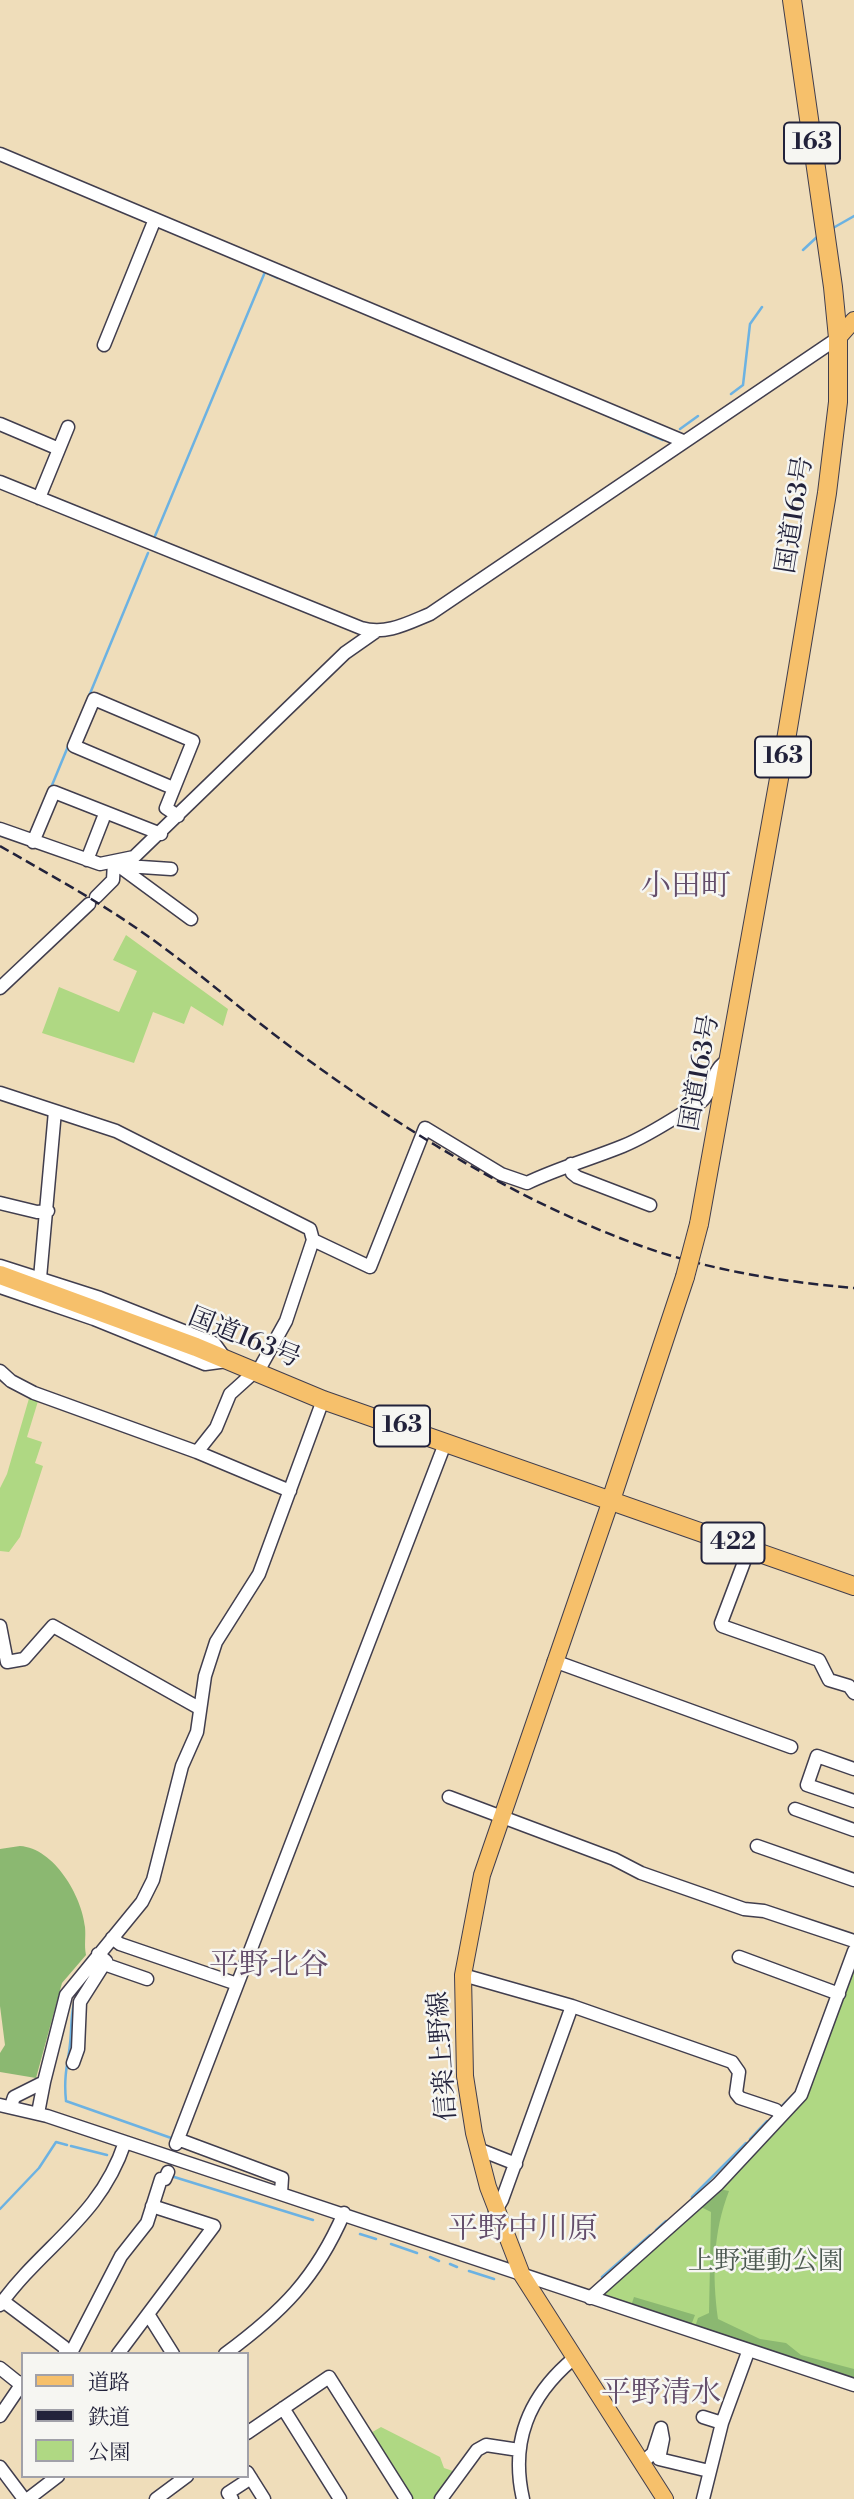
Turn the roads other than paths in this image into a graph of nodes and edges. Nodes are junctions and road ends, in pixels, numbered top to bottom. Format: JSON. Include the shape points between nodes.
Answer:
{"nodes":[{"id":1,"x":792,"y":0,"type":"edge"},
{"id":2,"x":0,"y":154,"type":"edge"},
{"id":3,"x":155,"y":219,"type":"junction"},
{"id":4,"x":854,"y":320,"type":"edge"},
{"id":5,"x":838,"y":338,"type":"junction"},
{"id":6,"x":104,"y":345,"type":"dead end"},
{"id":7,"x":0,"y":424,"type":"edge"},
{"id":8,"x":68,"y":427,"type":"dead end"},
{"id":9,"x":683,"y":441,"type":"junction"},
{"id":10,"x":59,"y":449,"type":"junction"},
{"id":11,"x":0,"y":482,"type":"edge"},
{"id":12,"x":39,"y":498,"type":"junction"},
{"id":13,"x":375,"y":632,"type":"junction"},
{"id":14,"x":173,"y":788,"type":"junction"},
{"id":15,"x":178,"y":816,"type":"junction"},
{"id":16,"x":103,"y":819,"type":"dead end"},
{"id":17,"x":0,"y":829,"type":"edge"},
{"id":18,"x":161,"y":834,"type":"junction"},
{"id":19,"x":33,"y":842,"type":"junction"},
{"id":20,"x":87,"y":860,"type":"junction"},
{"id":21,"x":124,"y":864,"type":"junction"},
{"id":22,"x":170,"y":869,"type":"dead end"},
{"id":23,"x":191,"y":919,"type":"dead end"},
{"id":24,"x":0,"y":988,"type":"edge"},
{"id":25,"x":731,"y":1059,"type":"junction"},
{"id":26,"x":0,"y":1093,"type":"edge"},
{"id":27,"x":55,"y":1111,"type":"junction"},
{"id":28,"x":571,"y":1164,"type":"junction"},
{"id":29,"x":0,"y":1203,"type":"edge"},
{"id":30,"x":650,"y":1205,"type":"dead end"},
{"id":31,"x":48,"y":1211,"type":"junction"},
{"id":32,"x":313,"y":1240,"type":"junction"},
{"id":33,"x":0,"y":1266,"type":"edge"},
{"id":34,"x":0,"y":1275,"type":"edge"},
{"id":35,"x":40,"y":1278,"type":"junction"},
{"id":36,"x":0,"y":1287,"type":"edge"},
{"id":37,"x":227,"y":1361,"type":"junction"},
{"id":38,"x":0,"y":1371,"type":"edge"},
{"id":39,"x":254,"y":1373,"type":"junction"},
{"id":40,"x":323,"y":1400,"type":"junction"},
{"id":41,"x":446,"y":1441,"type":"junction"},
{"id":42,"x":197,"y":1452,"type":"junction"},
{"id":43,"x":290,"y":1491,"type":"junction"},
{"id":44,"x":611,"y":1500,"type":"junction"},
{"id":45,"x":749,"y":1549,"type":"junction"},
{"id":46,"x":854,"y":1586,"type":"edge"},
{"id":47,"x":0,"y":1626,"type":"edge"},
{"id":48,"x":554,"y":1661,"type":"junction"},
{"id":49,"x":854,"y":1693,"type":"edge"},
{"id":50,"x":199,"y":1709,"type":"junction"},
{"id":51,"x":791,"y":1747,"type":"dead end"},
{"id":52,"x":854,"y":1769,"type":"edge"},
{"id":53,"x":449,"y":1797,"type":"dead end"},
{"id":54,"x":854,"y":1801,"type":"edge"},
{"id":55,"x":795,"y":1809,"type":"dead end"},
{"id":56,"x":501,"y":1818,"type":"junction"},
{"id":57,"x":854,"y":1830,"type":"edge"},
{"id":58,"x":757,"y":1846,"type":"dead end"},
{"id":59,"x":854,"y":1880,"type":"edge"},
{"id":60,"x":112,"y":1938,"type":"junction"},
{"id":61,"x":854,"y":1941,"type":"edge"},
{"id":62,"x":854,"y":1951,"type":"edge"},
{"id":63,"x":739,"y":1957,"type":"dead end"},
{"id":64,"x":101,"y":1959,"type":"junction"},
{"id":65,"x":463,"y":1975,"type":"junction"},
{"id":66,"x":147,"y":1979,"type":"dead end"},
{"id":67,"x":237,"y":1984,"type":"junction"},
{"id":68,"x":839,"y":1994,"type":"junction"},
{"id":69,"x":572,"y":2006,"type":"junction"},
{"id":70,"x":73,"y":2063,"type":"dead end"},
{"id":71,"x":44,"y":2082,"type":"junction"},
{"id":72,"x":5,"y":2105,"type":"edge"},
{"id":73,"x":38,"y":2113,"type":"junction"},
{"id":74,"x":781,"y":2116,"type":"junction"},
{"id":75,"x":125,"y":2142,"type":"junction"},
{"id":76,"x":478,"y":2149,"type":"junction"},
{"id":77,"x":516,"y":2164,"type":"junction"},
{"id":78,"x":168,"y":2172,"type":"dead end"},
{"id":79,"x":281,"y":2193,"type":"junction"},
{"id":80,"x":152,"y":2206,"type":"junction"},
{"id":81,"x":495,"y":2212,"type":"junction"},
{"id":82,"x":344,"y":2213,"type":"junction"},
{"id":83,"x":522,"y":2276,"type":"junction"},
{"id":84,"x":590,"y":2298,"type":"junction"},
{"id":85,"x":2,"y":2303,"type":"edge"},
{"id":86,"x":148,"y":2314,"type":"junction"},
{"id":87,"x":65,"y":2352,"type":"edge"},
{"id":88,"x":68,"y":2352,"type":"edge"},
{"id":89,"x":120,"y":2352,"type":"edge"},
{"id":90,"x":172,"y":2352,"type":"edge"},
{"id":91,"x":228,"y":2352,"type":"edge"},
{"id":92,"x":748,"y":2352,"type":"junction"},
{"id":93,"x":573,"y":2359,"type":"junction"},
{"id":94,"x":0,"y":2369,"type":"edge"},
{"id":95,"x":21,"y":2382,"type":"edge"},
{"id":96,"x":21,"y":2384,"type":"edge"},
{"id":97,"x":854,"y":2385,"type":"edge"},
{"id":98,"x":283,"y":2408,"type":"junction"},
{"id":99,"x":0,"y":2416,"type":"edge"},
{"id":100,"x":703,"y":2417,"type":"dead end"},
{"id":101,"x":722,"y":2423,"type":"junction"},
{"id":102,"x":248,"y":2432,"type":"edge"},
{"id":103,"x":519,"y":2450,"type":"junction"},
{"id":104,"x":642,"y":2463,"type":"junction"},
{"id":105,"x":0,"y":2468,"type":"edge"},
{"id":106,"x":709,"y":2471,"type":"junction"},
{"id":107,"x":249,"y":2474,"type":"edge"},
{"id":108,"x":55,"y":2478,"type":"edge"},
{"id":109,"x":184,"y":2478,"type":"edge"},
{"id":110,"x":245,"y":2478,"type":"edge"},
{"id":111,"x":26,"y":2499,"type":"edge"},
{"id":112,"x":156,"y":2499,"type":"edge"},
{"id":113,"x":232,"y":2499,"type":"edge"},
{"id":114,"x":264,"y":2499,"type":"edge"},
{"id":115,"x":340,"y":2499,"type":"edge"},
{"id":116,"x":407,"y":2499,"type":"edge"},
{"id":117,"x":442,"y":2499,"type":"edge"},
{"id":118,"x":523,"y":2499,"type":"edge"},
{"id":119,"x":665,"y":2499,"type":"edge"},
{"id":120,"x":703,"y":2499,"type":"edge"}],
"edges":[{"from":1,"to":5,"type":"highway","name":"国道163号","number":"163"},
{"from":2,"to":3,"type":"street"},
{"from":3,"to":6,"type":"street"},
{"from":3,"to":9,"type":"street"},
{"from":4,"to":5,"type":"main road"},
{"from":5,"to":9,"type":"street"},
{"from":5,"to":25,"type":"highway","name":"国道163号","number":"163","via":[[838,402],[827,493]]},
{"from":7,"to":10,"type":"street"},
{"from":8,"to":10,"type":"street"},
{"from":9,"to":13,"type":"street","via":[[430,614]]},
{"from":10,"to":12,"type":"street"},
{"from":11,"to":12,"type":"street"},
{"from":12,"to":13,"type":"street"},
{"from":13,"to":15,"type":"street","via":[[338,660]]},
{"from":14,"to":14,"type":"street","via":[[193,741],[94,699],[74,746]]},
{"from":14,"to":15,"type":"street","via":[[166,808]]},
{"from":15,"to":18,"type":"street"},
{"from":16,"to":20,"type":"street"},
{"from":17,"to":19,"type":"street"},
{"from":18,"to":19,"type":"street","via":[[54,792]]},
{"from":18,"to":21,"type":"street"},
{"from":19,"to":20,"type":"street"},
{"from":20,"to":21,"type":"street"},
{"from":21,"to":22,"type":"street"},
{"from":21,"to":23,"type":"street"},
{"from":21,"to":24,"type":"street","via":[[113,880]]},
{"from":25,"to":28,"type":"street","via":[[714,1074],[698,1104],[625,1145]]},
{"from":25,"to":44,"type":"highway","name":"国道163号","number":"163","bridge":true,"via":[[685,1277]]},
{"from":26,"to":27,"type":"street"},
{"from":27,"to":31,"type":"street"},
{"from":27,"to":32,"type":"street","via":[[116,1131],[175,1160],[310,1229]]},
{"from":28,"to":30,"type":"street","via":[[577,1177]]},
{"from":28,"to":32,"type":"street","via":[[527,1183],[501,1174],[425,1128],[370,1267]]},
{"from":29,"to":31,"type":"street"},
{"from":31,"to":35,"type":"street"},
{"from":32,"to":39,"type":"street","via":[[286,1321]]},
{"from":33,"to":35,"type":"street"},
{"from":34,"to":37,"type":"highway","name":"国道163号","number":"163"},
{"from":35,"to":37,"type":"street","via":[[214,1343]]},
{"from":36,"to":37,"type":"street","via":[[205,1364]]},
{"from":37,"to":39,"type":"highway","name":"国道163号","number":"163"},
{"from":38,"to":42,"type":"street","via":[[34,1393]]},
{"from":39,"to":40,"type":"highway","name":"国道163号","number":"163"},
{"from":39,"to":42,"type":"street","via":[[230,1394],[216,1429]]},
{"from":40,"to":41,"type":"highway","name":"国道163号","number":"163"},
{"from":40,"to":43,"type":"street"},
{"from":41,"to":44,"type":"highway","name":"国道163号","number":"163"},
{"from":41,"to":67,"type":"street"},
{"from":42,"to":43,"type":"street"},
{"from":43,"to":50,"type":"street","via":[[258,1574],[216,1642]]},
{"from":44,"to":45,"type":"highway","number":"422"},
{"from":44,"to":48,"type":"main road","name":"信楽上野線"},
{"from":45,"to":46,"type":"highway","number":"422"},
{"from":45,"to":49,"type":"street","via":[[722,1626],[818,1660],[829,1679],[849,1686]]},
{"from":47,"to":50,"type":"street","via":[[7,1662],[24,1659],[53,1626]]},
{"from":48,"to":51,"type":"street"},
{"from":48,"to":56,"type":"main road","name":"信楽上野線"},
{"from":50,"to":60,"type":"street","via":[[197,1732],[182,1766],[153,1880],[142,1902]]},
{"from":52,"to":54,"type":"street","via":[[817,1756],[807,1785]]},
{"from":53,"to":56,"type":"street"},
{"from":55,"to":57,"type":"street"},
{"from":56,"to":61,"type":"street","via":[[705,1896]]},
{"from":56,"to":65,"type":"main road","name":"信楽上野線","via":[[476,1902]]},
{"from":58,"to":59,"type":"street"},
{"from":60,"to":64,"type":"street"},
{"from":60,"to":67,"type":"street"},
{"from":62,"to":68,"type":"street"},
{"from":63,"to":68,"type":"street"},
{"from":64,"to":66,"type":"street"},
{"from":64,"to":70,"type":"street","via":[[80,2002]]},
{"from":64,"to":71,"type":"street","via":[[66,1995]]},
{"from":65,"to":69,"type":"street"},
{"from":65,"to":76,"type":"main road","name":"信楽上野線","via":[[465,2077]]},
{"from":67,"to":79,"type":"street","via":[[180,2139],[282,2178]]},
{"from":68,"to":74,"type":"street","via":[[806,2087]]},
{"from":69,"to":74,"type":"street","via":[[732,2062],[739,2072],[736,2093],[740,2098]]},
{"from":69,"to":77,"type":"street"},
{"from":71,"to":72,"type":"street"},
{"from":71,"to":73,"type":"street"},
{"from":72,"to":73,"type":"street"},
{"from":73,"to":75,"type":"street"},
{"from":74,"to":84,"type":"street","via":[[718,2184]]},
{"from":75,"to":79,"type":"street"},
{"from":75,"to":85,"type":"street","via":[[101,2196]]},
{"from":76,"to":77,"type":"street"},
{"from":76,"to":81,"type":"main road","name":"信楽上野線"},
{"from":77,"to":81,"type":"street"},
{"from":78,"to":80,"type":"street"},
{"from":79,"to":82,"type":"street"},
{"from":80,"to":86,"type":"street","via":[[214,2226]]},
{"from":80,"to":88,"type":"street","via":[[147,2223],[121,2256]]},
{"from":81,"to":83,"type":"main road","name":"信楽上野線"},
{"from":82,"to":83,"type":"street"},
{"from":82,"to":91,"type":"street","via":[[328,2250],[301,2289],[271,2320]]},
{"from":83,"to":84,"type":"street"},
{"from":83,"to":93,"type":"main road","name":"信楽上野線"},
{"from":84,"to":92,"type":"street"},
{"from":85,"to":87,"type":"street"},
{"from":86,"to":89,"type":"street"},
{"from":86,"to":90,"type":"street"},
{"from":92,"to":97,"type":"street"},
{"from":92,"to":101,"type":"street"},
{"from":93,"to":103,"type":"street","via":[[539,2398],[522,2431]]},
{"from":93,"to":104,"type":"main road","name":"信楽上野線"},
{"from":94,"to":95,"type":"street"},
{"from":96,"to":99,"type":"street"},
{"from":98,"to":102,"type":"street"},
{"from":98,"to":115,"type":"street"},
{"from":98,"to":116,"type":"street","via":[[329,2377]]},
{"from":100,"to":101,"type":"street"},
{"from":101,"to":106,"type":"street"},
{"from":103,"to":117,"type":"street","via":[[486,2445],[477,2450]]},
{"from":103,"to":118,"type":"street","via":[[517,2470]]},
{"from":104,"to":106,"type":"street","via":[[653,2453],[661,2428],[659,2459]]},
{"from":104,"to":119,"type":"main road","name":"信楽上野線"},
{"from":105,"to":111,"type":"street"},
{"from":106,"to":120,"type":"street"},
{"from":107,"to":114,"type":"street"},
{"from":108,"to":111,"type":"street"},
{"from":109,"to":112,"type":"street"},
{"from":110,"to":113,"type":"street","via":[[228,2493]]}]}
